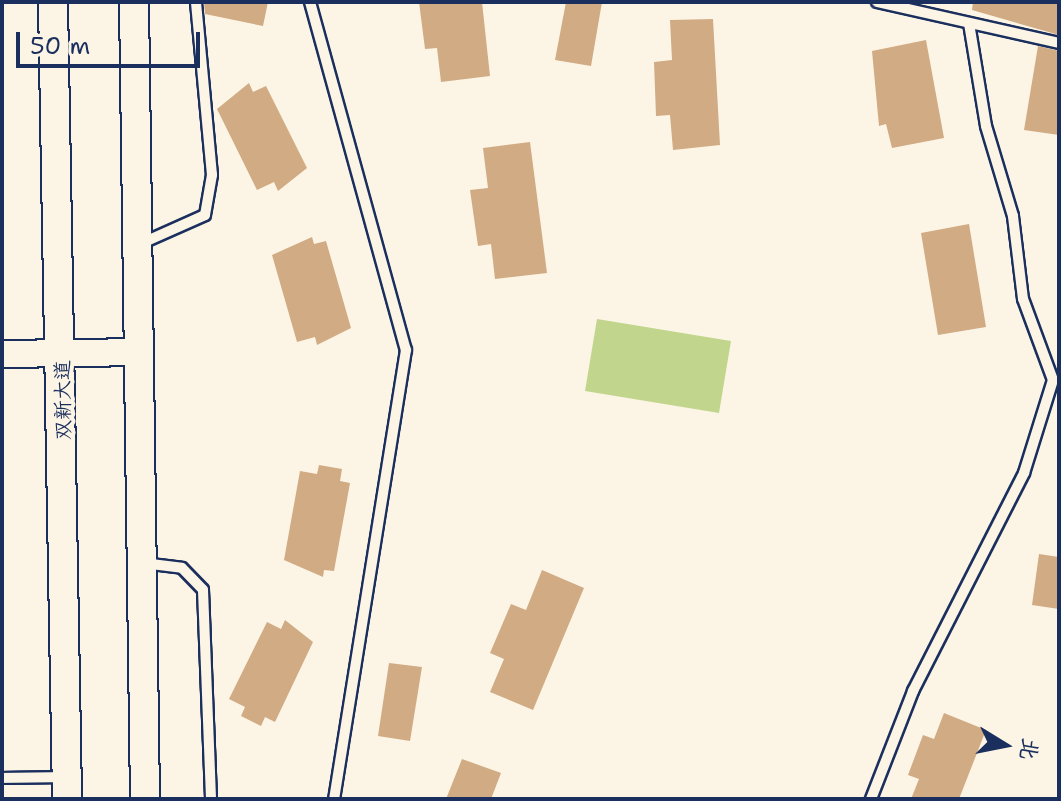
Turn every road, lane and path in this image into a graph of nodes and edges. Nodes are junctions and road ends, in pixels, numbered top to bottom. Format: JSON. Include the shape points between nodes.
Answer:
{"nodes":[{"id":1,"x":53,"y":2,"type":"edge"},
{"id":2,"x":134,"y":2,"type":"edge"},
{"id":3,"x":196,"y":2,"type":"edge"},
{"id":4,"x":310,"y":2,"type":"edge"},
{"id":5,"x":877,"y":2,"type":"edge"},
{"id":6,"x":969,"y":23,"type":"junction"},
{"id":7,"x":1059,"y":43,"type":"edge"},
{"id":8,"x":137,"y":245,"type":"junction"},
{"id":9,"x":138,"y":352,"type":"junction"},
{"id":10,"x":2,"y":354,"type":"edge"},
{"id":11,"x":63,"y":354,"type":"junction"},
{"id":12,"x":141,"y":563,"type":"junction"},
{"id":13,"x":2,"y":778,"type":"edge"},
{"id":14,"x":67,"y":788,"type":"edge"},
{"id":15,"x":145,"y":799,"type":"edge"},
{"id":16,"x":211,"y":799,"type":"edge"},
{"id":17,"x":334,"y":799,"type":"edge"},
{"id":18,"x":871,"y":799,"type":"edge"}],
"edges":[{"from":1,"to":11,"type":"main road","name":"双新大道"},
{"from":2,"to":8,"type":"main road"},
{"from":3,"to":8,"type":"lane","via":[[212,175],[205,215]]},
{"from":4,"to":17,"type":"lane","via":[[406,350]]},
{"from":5,"to":6,"type":"lane"},
{"from":6,"to":7,"type":"lane"},
{"from":6,"to":18,"type":"lane","via":[[986,126],[1013,216],[1023,299],[1053,380],[1024,473],[913,691]]},
{"from":8,"to":9,"type":"main road"},
{"from":9,"to":11,"type":"street"},
{"from":9,"to":12,"type":"main road"},
{"from":10,"to":11,"type":"street"},
{"from":11,"to":14,"type":"main road","name":"双新大道"},
{"from":12,"to":15,"type":"main road"},
{"from":12,"to":16,"type":"lane","via":[[182,568],[203,590]]},
{"from":13,"to":14,"type":"lane"}]}
